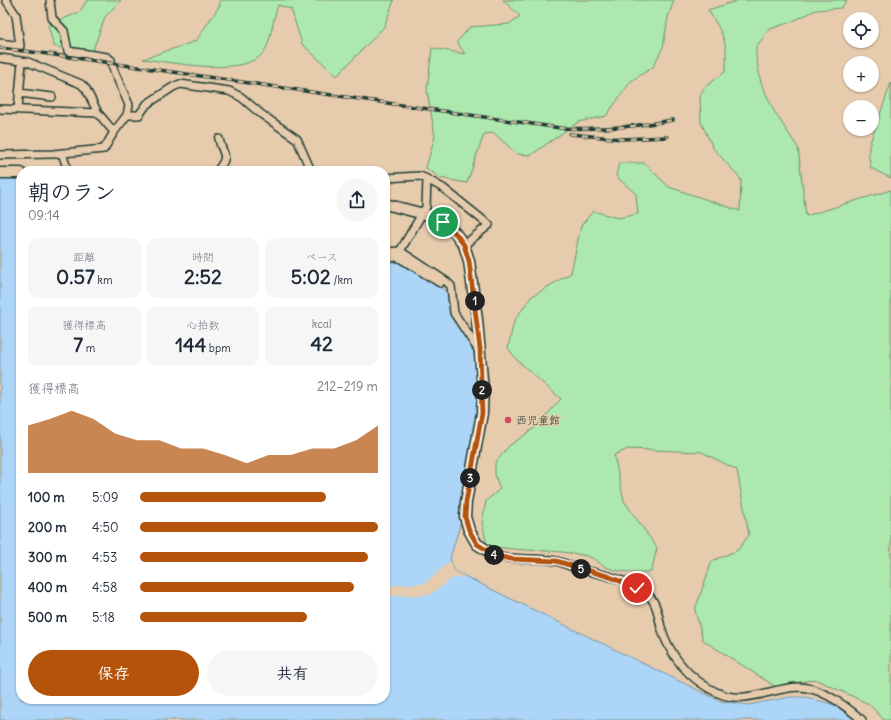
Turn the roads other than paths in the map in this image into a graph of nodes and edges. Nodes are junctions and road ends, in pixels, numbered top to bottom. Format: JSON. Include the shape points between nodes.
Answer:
{"nodes":[{"id":1,"x":6,"y":0,"type":"edge"},
{"id":2,"x":50,"y":0,"type":"edge"},
{"id":3,"x":0,"y":43,"type":"edge"},
{"id":4,"x":0,"y":58,"type":"edge"},
{"id":5,"x":22,"y":61,"type":"junction"},
{"id":6,"x":19,"y":93,"type":"junction"},
{"id":7,"x":52,"y":97,"type":"dead end"},
{"id":8,"x":0,"y":109,"type":"edge"},
{"id":9,"x":18,"y":109,"type":"junction"},
{"id":10,"x":98,"y":113,"type":"junction"},
{"id":11,"x":128,"y":115,"type":"junction"},
{"id":12,"x":114,"y":132,"type":"junction"},
{"id":13,"x":219,"y":139,"type":"dead end"},
{"id":14,"x":62,"y":153,"type":"junction"},
{"id":15,"x":0,"y":155,"type":"edge"},
{"id":16,"x":66,"y":166,"type":"edge"},
{"id":17,"x":221,"y":166,"type":"edge"},
{"id":18,"x":309,"y":166,"type":"edge"},
{"id":19,"x":0,"y":173,"type":"edge"},
{"id":20,"x":16,"y":173,"type":"edge"},
{"id":21,"x":390,"y":178,"type":"edge"},
{"id":22,"x":427,"y":179,"type":"junction"},
{"id":23,"x":390,"y":205,"type":"edge"},
{"id":24,"x":422,"y":212,"type":"junction"},
{"id":25,"x":464,"y":245,"type":"junction"},
{"id":26,"x":400,"y":251,"type":"junction"},
{"id":27,"x":390,"y":252,"type":"edge"},
{"id":28,"x":390,"y":258,"type":"edge"},
{"id":29,"x":451,"y":289,"type":"junction"},
{"id":30,"x":480,"y":349,"type":"junction"},
{"id":31,"x":496,"y":556,"type":"joint"},
{"id":32,"x":862,"y":720,"type":"edge"}],
"edges":[{"from":1,"to":3,"type":"street","via":[[16,15],[20,46]]},
{"from":2,"to":11,"type":"street","via":[[52,18],[64,31],[68,51],[112,60],[114,71],[129,105]]},
{"from":4,"to":5,"type":"street"},
{"from":5,"to":6,"type":"street"},
{"from":5,"to":10,"type":"street","via":[[81,84]]},
{"from":6,"to":7,"type":"street"},
{"from":6,"to":9,"type":"street"},
{"from":8,"to":9,"type":"street"},
{"from":9,"to":10,"type":"street"},
{"from":10,"to":12,"type":"street"},
{"from":11,"to":12,"type":"street"},
{"from":11,"to":18,"type":"street","via":[[139,114],[147,104],[180,84],[229,91],[292,134],[297,139]]},
{"from":12,"to":14,"type":"street","via":[[104,149]]},
{"from":13,"to":17,"type":"street","via":[[225,152]]},
{"from":14,"to":15,"type":"street"},
{"from":14,"to":16,"type":"street"},
{"from":19,"to":20,"type":"main road"},
{"from":21,"to":22,"type":"street","via":[[420,176]]},
{"from":22,"to":24,"type":"street","via":[[426,207]]},
{"from":22,"to":25,"type":"street","via":[[443,188],[489,225]]},
{"from":23,"to":24,"type":"main road"},
{"from":24,"to":25,"type":"main road","via":[[443,222]]},
{"from":24,"to":26,"type":"street"},
{"from":25,"to":30,"type":"main road","via":[[469,261]]},
{"from":26,"to":27,"type":"street"},
{"from":26,"to":29,"type":"street","via":[[447,282]]},
{"from":28,"to":29,"type":"street","via":[[398,257]]},
{"from":29,"to":30,"type":"street","via":[[454,313]]},
{"from":30,"to":31,"type":"main road","via":[[482,413],[465,517],[477,544]]},
{"from":31,"to":32,"type":"street","via":[[556,561],[610,577],[648,594],[656,605],[661,628],[677,661],[715,692],[741,698],[798,687],[809,688],[824,694]]}]}
